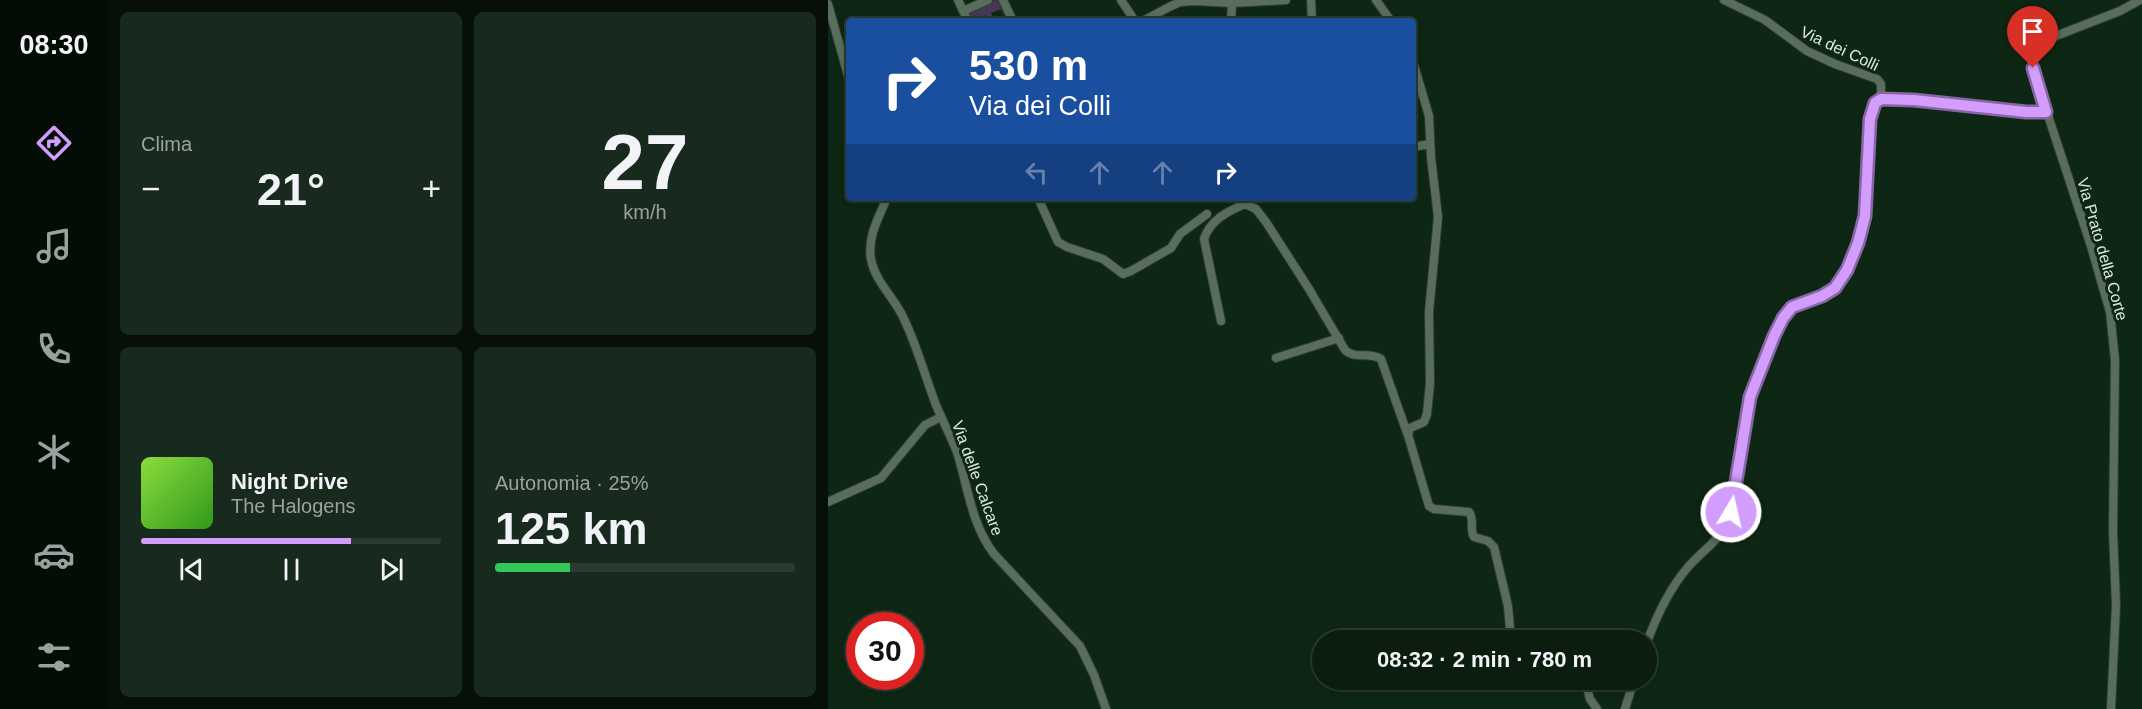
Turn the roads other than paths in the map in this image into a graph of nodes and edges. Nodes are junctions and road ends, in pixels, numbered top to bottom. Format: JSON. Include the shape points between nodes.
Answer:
{"nodes":[{"id":1,"x":958,"y":0,"type":"edge"},
{"id":2,"x":988,"y":0,"type":"edge"},
{"id":3,"x":1003,"y":0,"type":"edge"},
{"id":4,"x":1121,"y":0,"type":"edge"},
{"id":5,"x":1286,"y":0,"type":"edge"},
{"id":6,"x":1311,"y":0,"type":"edge"},
{"id":7,"x":1376,"y":0,"type":"edge"},
{"id":8,"x":1724,"y":0,"type":"edge"},
{"id":9,"x":2140,"y":0,"type":"edge"},
{"id":10,"x":1231,"y":2,"type":"edge"},
{"id":11,"x":2130,"y":3,"type":"edge"},
{"id":12,"x":828,"y":4,"type":"edge"},
{"id":13,"x":963,"y":11,"type":"junction"},
{"id":14,"x":966,"y":18,"type":"edge"},
{"id":15,"x":1012,"y":18,"type":"edge"},
{"id":16,"x":1133,"y":18,"type":"edge"},
{"id":17,"x":1148,"y":18,"type":"edge"},
{"id":18,"x":1232,"y":18,"type":"edge"},
{"id":19,"x":1312,"y":18,"type":"edge"},
{"id":20,"x":1389,"y":18,"type":"edge"},
{"id":21,"x":846,"y":68,"type":"edge"},
{"id":22,"x":1416,"y":72,"type":"edge"},
{"id":23,"x":1881,"y":99,"type":"junction"},
{"id":24,"x":2046,"y":112,"type":"junction"},
{"id":25,"x":1430,"y":144,"type":"junction"},
{"id":26,"x":1416,"y":146,"type":"edge"},
{"id":27,"x":886,"y":201,"type":"edge"},
{"id":28,"x":1039,"y":201,"type":"edge"},
{"id":29,"x":1245,"y":201,"type":"edge"},
{"id":30,"x":1207,"y":214,"type":"dead end"},
{"id":31,"x":1221,"y":321,"type":"dead end"},
{"id":32,"x":1339,"y":338,"type":"junction"},
{"id":33,"x":1276,"y":358,"type":"dead end"},
{"id":34,"x":941,"y":417,"type":"junction"},
{"id":35,"x":1407,"y":433,"type":"junction"},
{"id":36,"x":828,"y":502,"type":"edge"},
{"id":37,"x":1510,"y":630,"type":"edge"},
{"id":38,"x":1652,"y":630,"type":"edge"},
{"id":39,"x":1588,"y":690,"type":"edge"},
{"id":40,"x":1631,"y":690,"type":"edge"},
{"id":41,"x":1106,"y":709,"type":"edge"},
{"id":42,"x":1598,"y":709,"type":"edge"},
{"id":43,"x":1625,"y":709,"type":"edge"},
{"id":44,"x":2111,"y":709,"type":"edge"}],
"edges":[{"from":1,"to":13,"type":"street"},
{"from":2,"to":13,"type":"street"},
{"from":3,"to":15,"type":"street"},
{"from":4,"to":16,"type":"street"},
{"from":5,"to":10,"type":"street"},
{"from":6,"to":19,"type":"street"},
{"from":7,"to":20,"type":"street"},
{"from":8,"to":23,"type":"street","name":"Via dei Colli","via":[[1765,20],[1807,51],[1877,79]]},
{"from":9,"to":11,"type":"street","name":"Via Prato della Corte"},
{"from":10,"to":17,"type":"street","via":[[1180,2]]},
{"from":10,"to":18,"type":"street"},
{"from":11,"to":24,"type":"street","name":"Via Prato della Corte","via":[[2040,46],[2033,66]]},
{"from":12,"to":21,"type":"street"},
{"from":13,"to":14,"type":"street"},
{"from":22,"to":25,"type":"street","via":[[1428,111]]},
{"from":23,"to":24,"type":"street"},
{"from":23,"to":38,"type":"street","via":[[1875,103],[1870,119],[1865,216],[1852,258],[1835,288],[1792,307],[1783,318],[1752,392],[1728,521],[1672,589]]},
{"from":24,"to":44,"type":"street","name":"Via Prato della Corte","via":[[2091,246],[2114,333],[2116,605]]},
{"from":25,"to":26,"type":"street"},
{"from":25,"to":35,"type":"street","via":[[1438,228],[1429,312],[1430,383],[1426,418]]},
{"from":27,"to":34,"type":"street","name":"Via delle Calcare","via":[[871,239],[871,261],[879,281],[903,316]]},
{"from":28,"to":30,"type":"street","via":[[1058,242],[1103,259],[1123,274],[1171,248],[1180,234]]},
{"from":29,"to":31,"type":"street","via":[[1223,214],[1205,237]]},
{"from":29,"to":32,"type":"street","via":[[1260,214]]},
{"from":32,"to":33,"type":"street"},
{"from":32,"to":35,"type":"street","via":[[1350,354],[1381,358]]},
{"from":34,"to":36,"type":"street","via":[[925,425],[885,475]]},
{"from":34,"to":41,"type":"street","name":"Via delle Calcare","via":[[989,548],[1078,644]]},
{"from":35,"to":37,"type":"street","via":[[1429,506],[1469,512],[1474,537],[1493,545]]},
{"from":39,"to":42,"type":"street"},
{"from":40,"to":43,"type":"street"}]}
